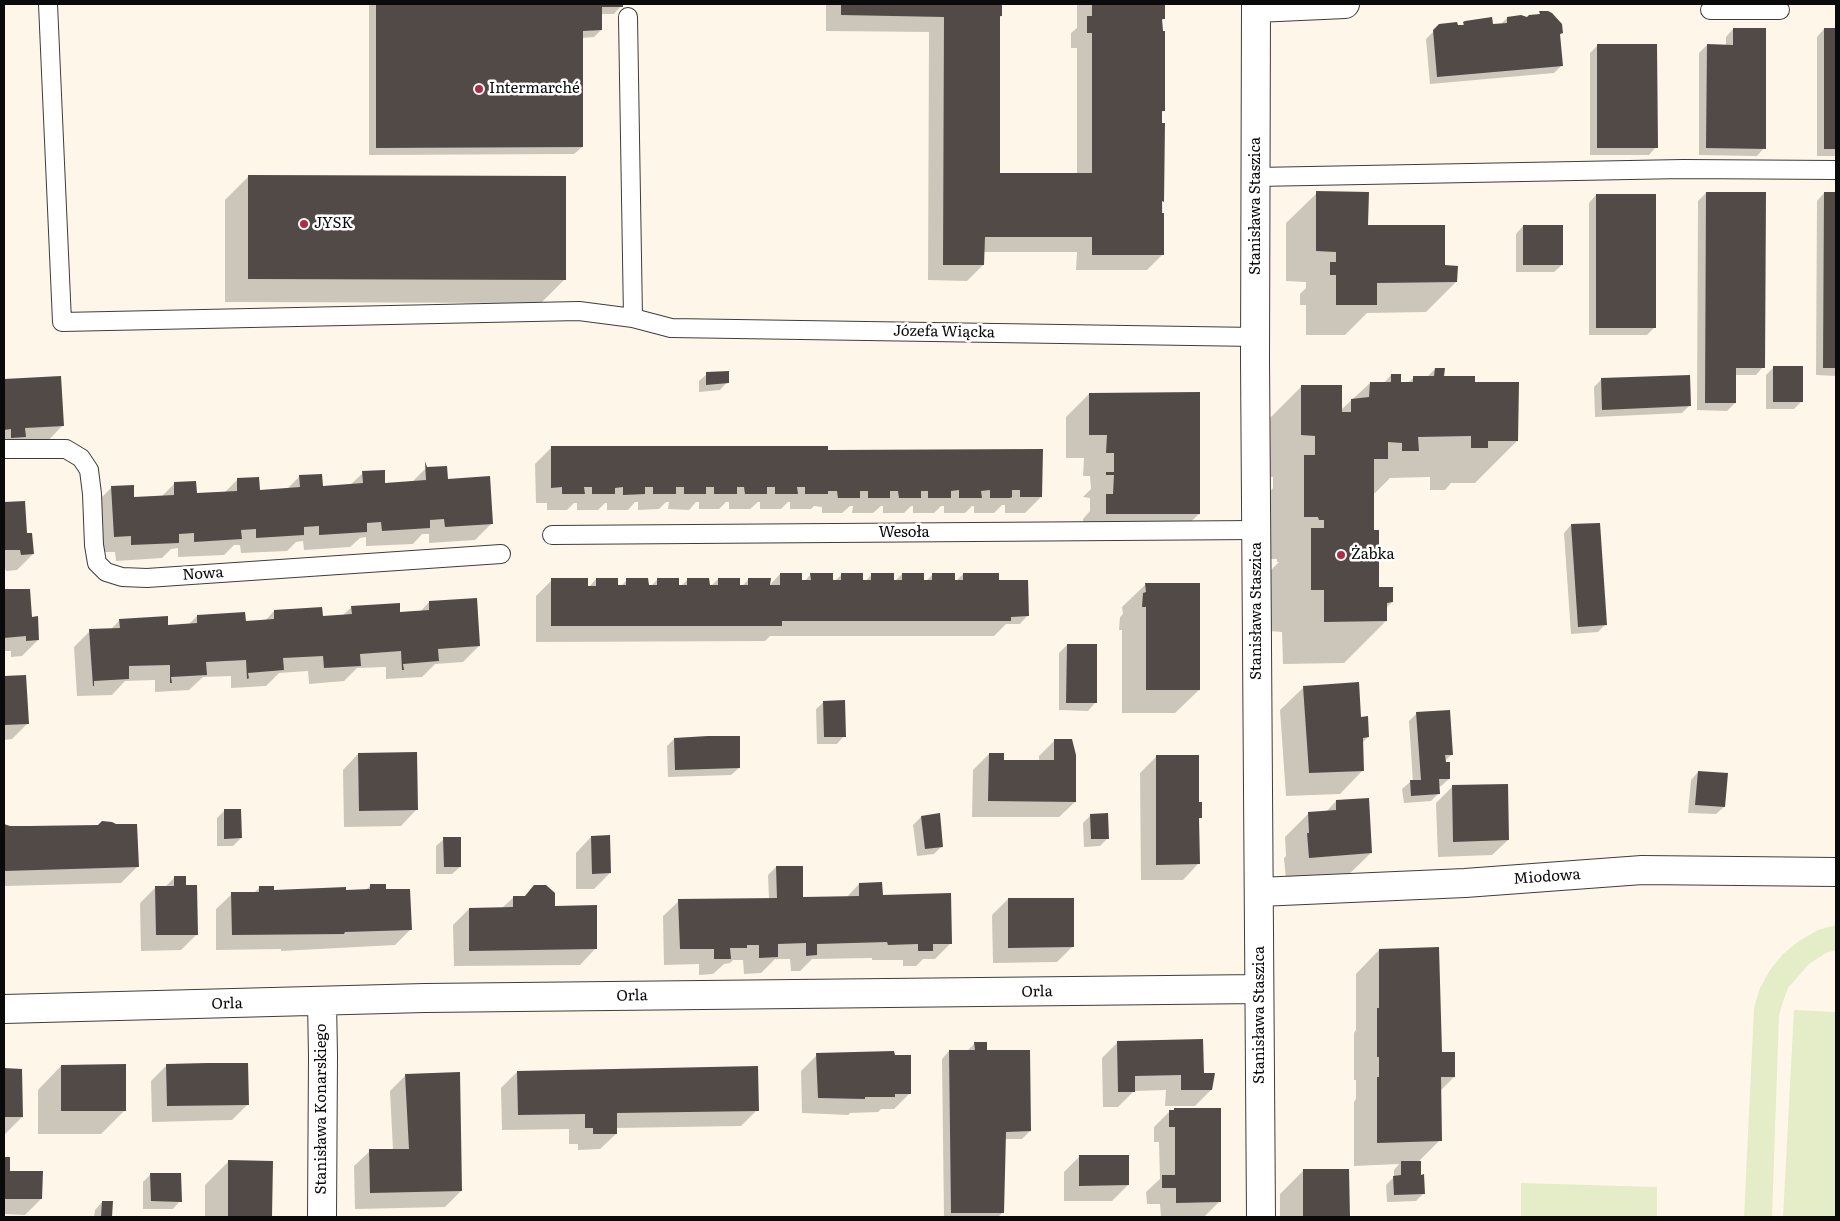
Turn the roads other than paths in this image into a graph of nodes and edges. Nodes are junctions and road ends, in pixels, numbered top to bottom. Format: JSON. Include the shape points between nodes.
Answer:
{"nodes":[{"id":1,"x":48,"y":4,"type":"edge"},
{"id":2,"x":1345,"y":4,"type":"edge"},
{"id":3,"x":1256,"y":6,"type":"edge"},
{"id":4,"x":1710,"y":10,"type":"dead end"},
{"id":5,"x":1780,"y":10,"type":"dead end"},
{"id":6,"x":628,"y":17,"type":"dead end"},
{"id":7,"x":1836,"y":170,"type":"edge"},
{"id":8,"x":1256,"y":177,"type":"junction"},
{"id":9,"x":633,"y":318,"type":"junction"},
{"id":10,"x":1256,"y":337,"type":"junction"},
{"id":11,"x":4,"y":449,"type":"edge"},
{"id":12,"x":1256,"y":530,"type":"junction"},
{"id":13,"x":552,"y":535,"type":"dead end"},
{"id":14,"x":501,"y":554,"type":"dead end"},
{"id":15,"x":1836,"y":872,"type":"edge"},
{"id":16,"x":1259,"y":892,"type":"junction"},
{"id":17,"x":1260,"y":989,"type":"junction"},
{"id":18,"x":322,"y":1001,"type":"junction"},
{"id":19,"x":4,"y":1009,"type":"edge"},
{"id":20,"x":322,"y":1217,"type":"edge"},
{"id":21,"x":1261,"y":1217,"type":"edge"}],
"edges":[{"from":1,"to":9,"type":"lane","name":"Józefa Wiącka","via":[[62,322],[579,311]]},
{"from":2,"to":3,"type":"street"},
{"from":3,"to":8,"type":"street","name":"Stanisława Staszica"},
{"from":4,"to":5,"type":"lane"},
{"from":6,"to":9,"type":"lane"},
{"from":7,"to":8,"type":"lane","via":[[1683,169]]},
{"from":8,"to":10,"type":"street","name":"Stanisława Staszica"},
{"from":9,"to":10,"type":"lane","name":"Józefa Wiącka","via":[[671,328]]},
{"from":10,"to":12,"type":"street","name":"Stanisława Staszica"},
{"from":11,"to":14,"type":"lane","name":"Nowa","via":[[66,449],[81,458],[89,470],[97,563],[106,572],[122,577],[147,578]]},
{"from":12,"to":13,"type":"lane","name":"Wesoła"},
{"from":12,"to":16,"type":"street","name":"Stanisława Staszica"},
{"from":15,"to":16,"type":"street","name":"Miodowa","via":[[1642,870],[1465,883]]},
{"from":16,"to":17,"type":"street","name":"Stanisława Staszica"},
{"from":17,"to":18,"type":"street","name":"Orla"},
{"from":17,"to":21,"type":"street","name":"Stanisława Staszica"},
{"from":18,"to":19,"type":"street","name":"Orla"},
{"from":18,"to":20,"type":"street","name":"Stanisława Konarskiego"}]}
